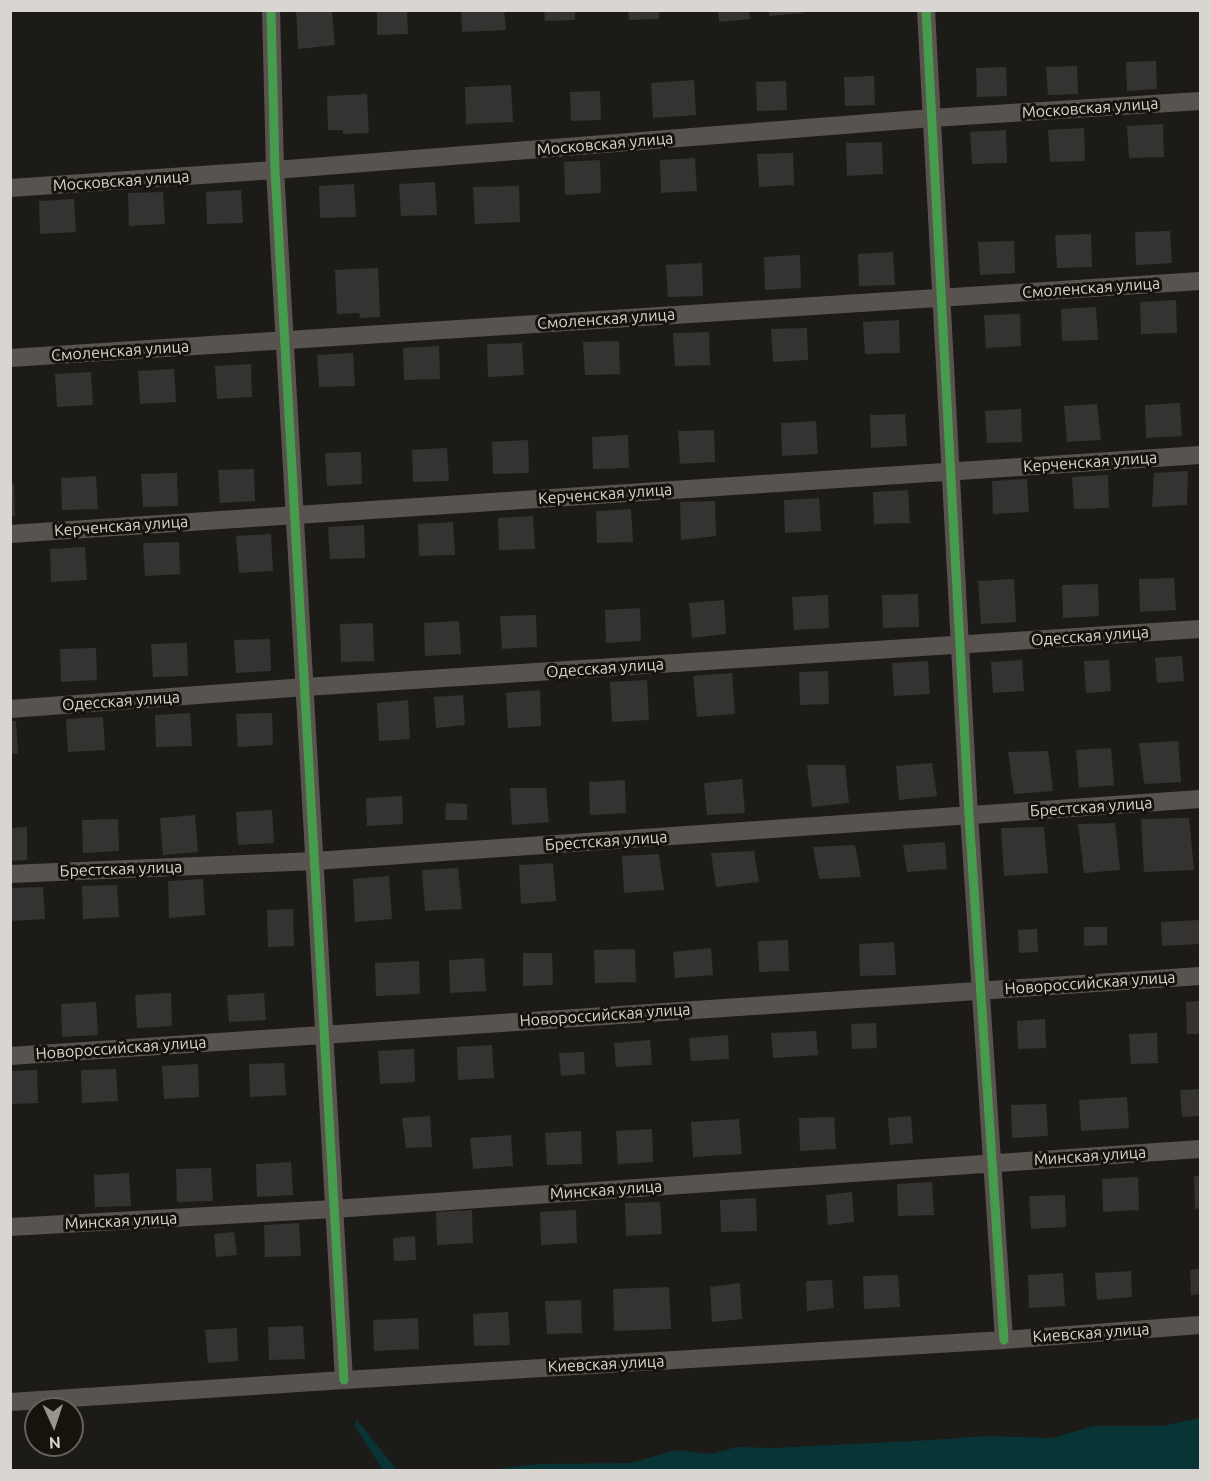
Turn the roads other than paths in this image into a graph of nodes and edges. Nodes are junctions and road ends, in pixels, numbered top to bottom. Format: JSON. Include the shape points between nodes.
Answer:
{"nodes":[{"id":1,"x":271,"y":10,"type":"edge"},
{"id":2,"x":926,"y":10,"type":"edge"},
{"id":3,"x":1200,"y":101,"type":"edge"},
{"id":4,"x":932,"y":118,"type":"junction"},
{"id":5,"x":275,"y":170,"type":"junction"},
{"id":6,"x":10,"y":188,"type":"edge"},
{"id":7,"x":1200,"y":281,"type":"edge"},
{"id":8,"x":941,"y":298,"type":"junction"},
{"id":9,"x":285,"y":340,"type":"junction"},
{"id":10,"x":10,"y":357,"type":"edge"},
{"id":11,"x":1200,"y":455,"type":"edge"},
{"id":12,"x":950,"y":471,"type":"junction"},
{"id":13,"x":295,"y":514,"type":"junction"},
{"id":14,"x":10,"y":534,"type":"edge"},
{"id":15,"x":1200,"y":629,"type":"edge"},
{"id":16,"x":959,"y":645,"type":"junction"},
{"id":17,"x":305,"y":687,"type":"junction"},
{"id":18,"x":10,"y":709,"type":"edge"},
{"id":19,"x":1200,"y":799,"type":"edge"},
{"id":20,"x":969,"y":815,"type":"junction"},
{"id":21,"x":315,"y":861,"type":"junction"},
{"id":22,"x":10,"y":874,"type":"edge"},
{"id":23,"x":1200,"y":975,"type":"edge"},
{"id":24,"x":981,"y":990,"type":"junction"},
{"id":25,"x":324,"y":1034,"type":"junction"},
{"id":26,"x":10,"y":1056,"type":"edge"},
{"id":27,"x":1200,"y":1149,"type":"edge"},
{"id":28,"x":992,"y":1163,"type":"junction"},
{"id":29,"x":334,"y":1209,"type":"junction"},
{"id":30,"x":10,"y":1227,"type":"edge"},
{"id":31,"x":1200,"y":1325,"type":"edge"},
{"id":32,"x":1004,"y":1340,"type":"junction"},
{"id":33,"x":344,"y":1380,"type":"junction"},
{"id":34,"x":10,"y":1402,"type":"edge"}],
"edges":[{"from":1,"to":5,"type":"street"},
{"from":2,"to":4,"type":"street"},
{"from":3,"to":4,"type":"street","name":"Московская улица"},
{"from":4,"to":5,"type":"street","name":"Московская улица"},
{"from":4,"to":8,"type":"street"},
{"from":5,"to":6,"type":"street","name":"Московская улица"},
{"from":5,"to":9,"type":"street"},
{"from":7,"to":8,"type":"street","name":"Смоленская улица"},
{"from":8,"to":9,"type":"street","name":"Смоленская улица"},
{"from":8,"to":12,"type":"street"},
{"from":9,"to":10,"type":"street","name":"Смоленская улица"},
{"from":9,"to":13,"type":"street"},
{"from":11,"to":12,"type":"street","name":"Керченская улица"},
{"from":12,"to":13,"type":"street","name":"Керченская улица"},
{"from":12,"to":16,"type":"street"},
{"from":13,"to":14,"type":"street","name":"Керченская улица"},
{"from":13,"to":17,"type":"street"},
{"from":15,"to":16,"type":"street","name":"Одесская улица"},
{"from":16,"to":17,"type":"street","name":"Одесская улица"},
{"from":16,"to":20,"type":"street"},
{"from":17,"to":18,"type":"street","name":"Одесская улица"},
{"from":17,"to":21,"type":"street"},
{"from":19,"to":20,"type":"street","name":"Брестская улица"},
{"from":20,"to":21,"type":"street","name":"Брестская улица"},
{"from":20,"to":24,"type":"street"},
{"from":21,"to":22,"type":"street","name":"Брестская улица"},
{"from":21,"to":25,"type":"street"},
{"from":23,"to":24,"type":"street","name":"Новороссийская улица"},
{"from":24,"to":25,"type":"street","name":"Новороссийская улица"},
{"from":24,"to":28,"type":"street"},
{"from":25,"to":26,"type":"street","name":"Новороссийская улица"},
{"from":25,"to":29,"type":"street"},
{"from":27,"to":28,"type":"street","name":"Минская улица"},
{"from":28,"to":29,"type":"street","name":"Минская улица"},
{"from":28,"to":32,"type":"street"},
{"from":29,"to":30,"type":"street","name":"Минская улица"},
{"from":29,"to":33,"type":"street"},
{"from":31,"to":32,"type":"street","name":"Киевская улица"},
{"from":32,"to":33,"type":"street","name":"Киевская улица"},
{"from":33,"to":34,"type":"street","name":"Киевская улица"}]}
